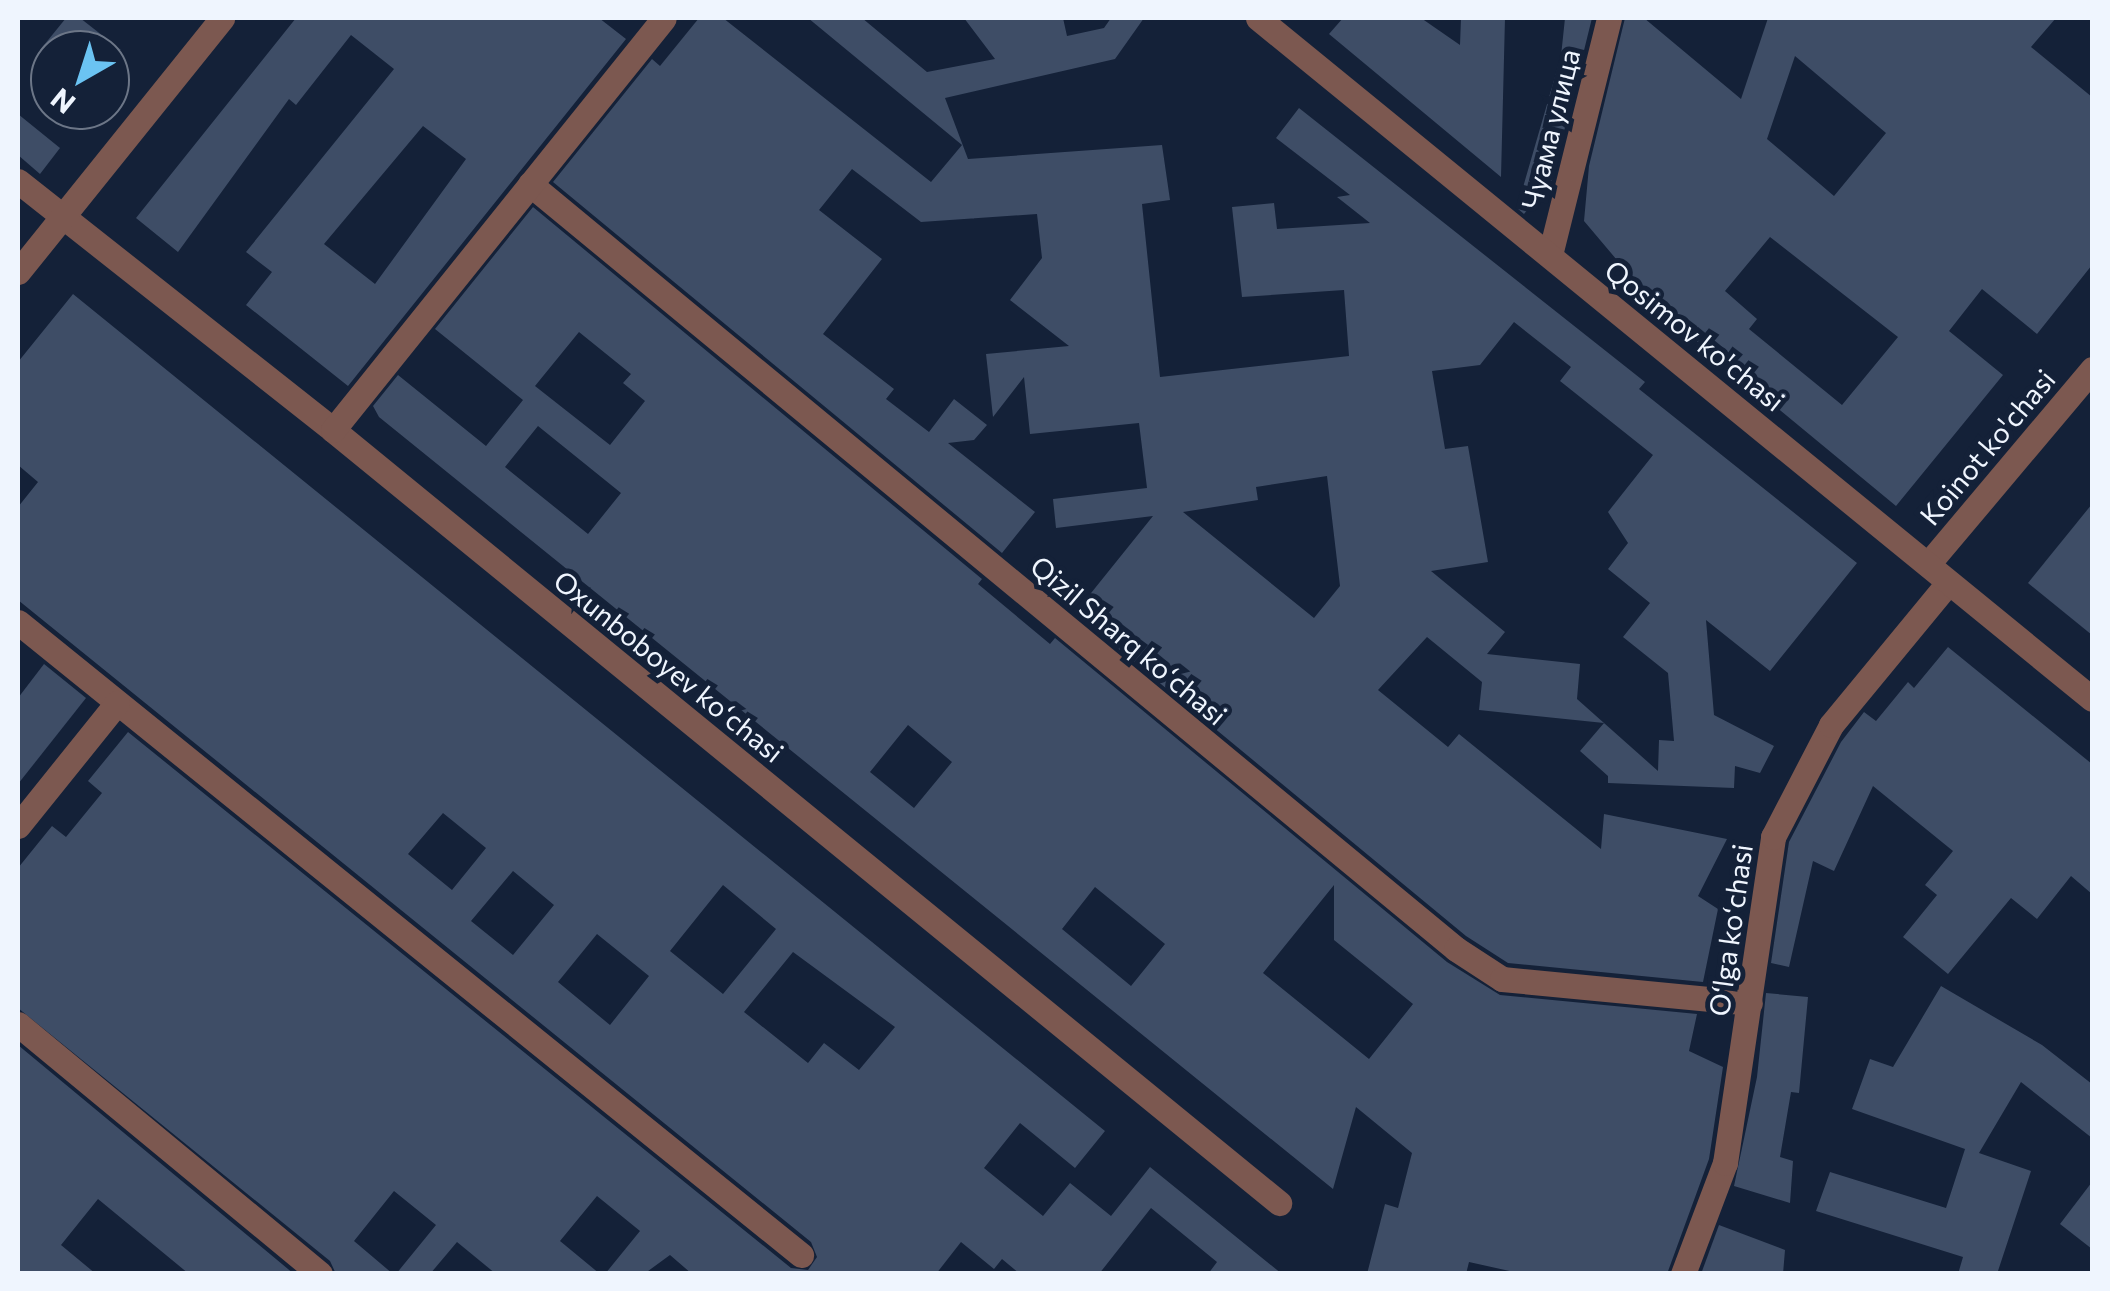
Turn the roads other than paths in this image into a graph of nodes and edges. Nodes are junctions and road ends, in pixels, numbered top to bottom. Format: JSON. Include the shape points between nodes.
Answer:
{"nodes":[{"id":1,"x":222,"y":18,"type":"edge"},
{"id":2,"x":664,"y":18,"type":"edge"},
{"id":3,"x":1258,"y":18,"type":"edge"},
{"id":4,"x":1609,"y":18,"type":"edge"},
{"id":5,"x":18,"y":181,"type":"edge"},
{"id":6,"x":530,"y":184,"type":"junction"},
{"id":7,"x":61,"y":218,"type":"junction"},
{"id":8,"x":1550,"y":255,"type":"junction"},
{"id":9,"x":18,"y":272,"type":"edge"},
{"id":10,"x":2092,"y":369,"type":"edge"},
{"id":11,"x":333,"y":430,"type":"junction"},
{"id":12,"x":1928,"y":564,"type":"junction"},
{"id":13,"x":1948,"y":582,"type":"junction"},
{"id":14,"x":18,"y":622,"type":"edge"},
{"id":15,"x":2092,"y":699,"type":"edge"},
{"id":16,"x":116,"y":703,"type":"junction"},
{"id":17,"x":18,"y":826,"type":"edge"},
{"id":18,"x":1750,"y":1004,"type":"junction"},
{"id":19,"x":18,"y":1024,"type":"edge"},
{"id":20,"x":1279,"y":1203,"type":"dead end"},
{"id":21,"x":801,"y":1256,"type":"dead end"},
{"id":22,"x":320,"y":1274,"type":"edge"},
{"id":23,"x":1683,"y":1274,"type":"edge"}],
"edges":[{"from":1,"to":7,"type":"street"},
{"from":2,"to":6,"type":"street"},
{"from":3,"to":8,"type":"street","name":"Qosimov ko'chasi"},
{"from":4,"to":8,"type":"street","name":"Чуама улица"},
{"from":5,"to":7,"type":"street","name":"Oxunboboyev koʻchasi"},
{"from":6,"to":11,"type":"street"},
{"from":6,"to":18,"type":"street","name":"Qizil Sharq koʻchasi","via":[[1456,949],[1502,978]]},
{"from":7,"to":9,"type":"street"},
{"from":7,"to":11,"type":"street","name":"Oxunboboyev koʻchasi"},
{"from":8,"to":12,"type":"street","name":"Qosimov ko'chasi"},
{"from":10,"to":12,"type":"street","name":"Koinot ko'chasi"},
{"from":11,"to":20,"type":"street","name":"Oxunboboyev koʻchasi"},
{"from":12,"to":13,"type":"street","name":"Qosimov ko'chasi"},
{"from":13,"to":15,"type":"street","name":"Qosimov ko'chasi"},
{"from":13,"to":18,"type":"street","name":"Oʻlga koʻchasi","via":[[1831,726],[1772,837]]},
{"from":14,"to":16,"type":"street"},
{"from":16,"to":17,"type":"street"},
{"from":16,"to":21,"type":"street"},
{"from":18,"to":23,"type":"street","name":"Oʻlga koʻchasi","via":[[1725,1163]]},
{"from":19,"to":22,"type":"street"}]}
